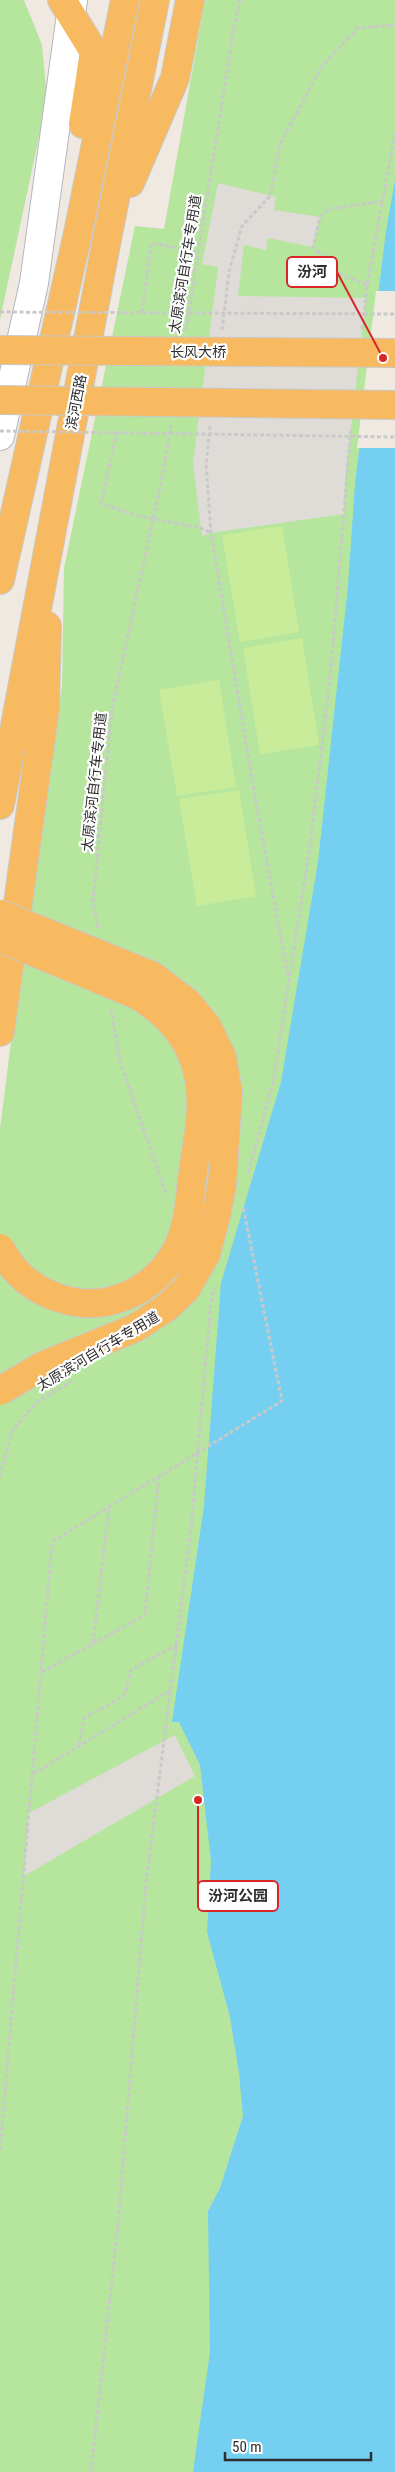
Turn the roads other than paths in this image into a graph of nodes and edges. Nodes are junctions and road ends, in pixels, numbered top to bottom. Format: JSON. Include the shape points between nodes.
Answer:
{"nodes":[{"id":1,"x":125,"y":0,"type":"edge"},
{"id":2,"x":155,"y":0,"type":"edge"},
{"id":3,"x":190,"y":0,"type":"edge"},
{"id":4,"x":69,"y":5,"type":"edge"},
{"id":5,"x":78,"y":234,"type":"junction"},
{"id":6,"x":107,"y":239,"type":"junction"},
{"id":7,"x":0,"y":350,"type":"edge"},
{"id":8,"x":395,"y":353,"type":"edge"},
{"id":9,"x":0,"y":400,"type":"edge"},
{"id":10,"x":395,"y":405,"type":"edge"},
{"id":11,"x":0,"y":436,"type":"edge"},
{"id":12,"x":49,"y":548,"type":"junction"},
{"id":13,"x":0,"y":580,"type":"edge"},
{"id":14,"x":0,"y":806,"type":"edge"},
{"id":15,"x":0,"y":914,"type":"edge"},
{"id":16,"x":0,"y":938,"type":"edge"},
{"id":17,"x":0,"y":1032,"type":"edge"},
{"id":18,"x":0,"y":1248,"type":"edge"},
{"id":19,"x":0,"y":1391,"type":"edge"}],
"edges":[{"from":1,"to":5,"type":"highway"},
{"from":2,"to":6,"type":"highway","name":"滨河西路"},
{"from":3,"to":6,"type":"highway","via":[[175,78]]},
{"from":4,"to":5,"type":"highway","via":[[94,52],[84,108]]},
{"from":4,"to":11,"type":"street","via":[[34,283]]},
{"from":5,"to":13,"type":"highway"},
{"from":6,"to":12,"type":"highway","name":"滨河西路"},
{"from":7,"to":8,"type":"highway","name":"长风大桥","bridge":true},
{"from":9,"to":10,"type":"highway","bridge":true},
{"from":12,"to":14,"type":"highway","name":"滨河西路"},
{"from":12,"to":17,"type":"highway","via":[[45,709]]},
{"from":15,"to":19,"type":"highway","bridge":true,"via":[[153,976],[187,1002],[208,1026],[222,1057],[228,1092],[222,1185],[216,1216],[206,1254],[186,1289],[166,1308],[135,1328],[42,1366]]},
{"from":16,"to":18,"type":"highway","bridge":true,"via":[[137,995],[156,1007],[176,1027],[188,1046],[197,1069],[200,1096],[200,1125],[187,1216],[177,1249],[160,1273],[138,1291],[111,1302],[78,1304],[51,1296],[27,1283]]}]}
